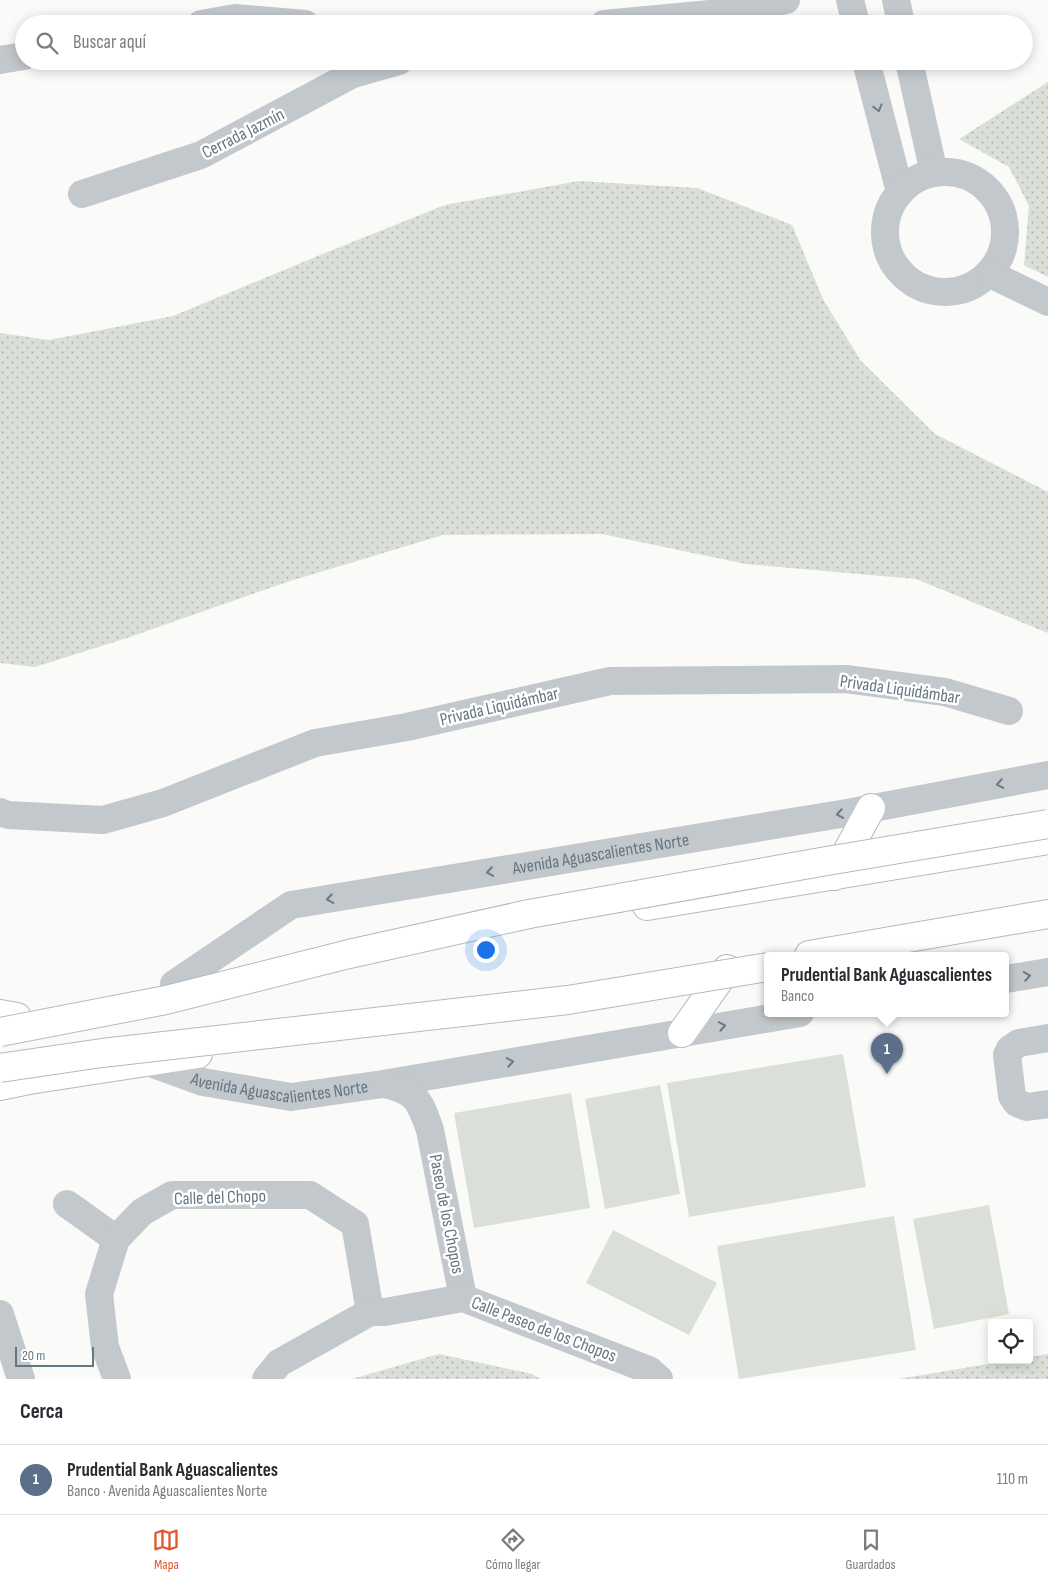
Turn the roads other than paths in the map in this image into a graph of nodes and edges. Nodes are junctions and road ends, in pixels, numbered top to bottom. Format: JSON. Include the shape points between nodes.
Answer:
{"nodes":[{"id":1,"x":786,"y":0,"type":"edge"},
{"id":2,"x":850,"y":0,"type":"edge"},
{"id":3,"x":896,"y":0,"type":"edge"},
{"id":4,"x":699,"y":15,"type":"edge"},
{"id":5,"x":854,"y":15,"type":"edge"},
{"id":6,"x":899,"y":15,"type":"edge"},
{"id":7,"x":15,"y":58,"type":"edge"},
{"id":8,"x":0,"y":60,"type":"edge"},
{"id":9,"x":367,"y":70,"type":"edge"},
{"id":10,"x":868,"y":70,"type":"edge"},
{"id":11,"x":912,"y":70,"type":"edge"},
{"id":12,"x":934,"y":172,"type":"junction"},
{"id":13,"x":900,"y":192,"type":"junction"},
{"id":14,"x":82,"y":194,"type":"dead end"},
{"id":15,"x":990,"y":274,"type":"junction"},
{"id":16,"x":1048,"y":302,"type":"edge"},
{"id":17,"x":1008,"y":711,"type":"dead end"},
{"id":18,"x":1048,"y":775,"type":"edge"},
{"id":19,"x":871,"y":808,"type":"junction"},
{"id":20,"x":0,"y":812,"type":"edge"},
{"id":21,"x":1048,"y":824,"type":"edge"},
{"id":22,"x":1048,"y":840,"type":"edge"},
{"id":23,"x":834,"y":876,"type":"junction"},
{"id":24,"x":1048,"y":914,"type":"edge"},
{"id":25,"x":1048,"y":922,"type":"edge"},
{"id":26,"x":826,"y":952,"type":"edge"},
{"id":27,"x":861,"y":952,"type":"edge"},
{"id":28,"x":764,"y":963,"type":"edge"},
{"id":29,"x":764,"y":968,"type":"edge"},
{"id":30,"x":727,"y":970,"type":"junction"},
{"id":31,"x":1048,"y":972,"type":"edge"},
{"id":32,"x":1009,"y":978,"type":"edge"},
{"id":33,"x":174,"y":984,"type":"junction"},
{"id":34,"x":776,"y":1017,"type":"edge"},
{"id":35,"x":4,"y":1021,"type":"edge"},
{"id":36,"x":682,"y":1033,"type":"junction"},
{"id":37,"x":1048,"y":1038,"type":"edge"},
{"id":38,"x":148,"y":1062,"type":"junction"},
{"id":39,"x":0,"y":1068,"type":"edge"},
{"id":40,"x":462,"y":1070,"type":"junction"},
{"id":41,"x":29,"y":1080,"type":"junction"},
{"id":42,"x":383,"y":1084,"type":"junction"},
{"id":43,"x":0,"y":1086,"type":"edge"},
{"id":44,"x":0,"y":1100,"type":"edge"},
{"id":45,"x":1048,"y":1104,"type":"edge"},
{"id":46,"x":430,"y":1130,"type":"junction"},
{"id":47,"x":67,"y":1204,"type":"dead end"},
{"id":48,"x":116,"y":1239,"type":"junction"},
{"id":49,"x":464,"y":1298,"type":"junction"},
{"id":50,"x":370,"y":1312,"type":"junction"},
{"id":51,"x":0,"y":1314,"type":"edge"},
{"id":52,"x":21,"y":1379,"type":"edge"},
{"id":53,"x":117,"y":1379,"type":"edge"},
{"id":54,"x":266,"y":1379,"type":"edge"},
{"id":55,"x":660,"y":1379,"type":"edge"}],
"edges":[{"from":1,"to":4,"type":"street","via":[[741,11]]},
{"from":2,"to":5,"type":"street"},
{"from":3,"to":6,"type":"street"},
{"from":7,"to":8,"type":"street"},
{"from":9,"to":14,"type":"street","name":"Cerrada Jazmín","via":[[353,74],[202,155]]},
{"from":10,"to":13,"type":"street","one_way":true},
{"from":11,"to":12,"type":"street"},
{"from":12,"to":13,"type":"street","via":[[915,179]]},
{"from":12,"to":15,"type":"street","via":[[959,173],[982,183],[999,202],[1007,227],[1003,252]]},
{"from":13,"to":15,"type":"street","via":[[888,212],[884,235],[890,258],[904,277],[924,290],[948,293],[971,288]]},
{"from":15,"to":16,"type":"street"},
{"from":17,"to":20,"type":"street","name":"Privada Liquidámbar","via":[[944,692],[846,679],[610,681],[407,727],[315,743],[163,803],[103,820]]},
{"from":18,"to":19,"type":"street","name":"Avenida Aguascalientes Norte","one_way":true},
{"from":19,"to":23,"type":"main road"},
{"from":19,"to":33,"type":"street","name":"Avenida Aguascalientes Norte","one_way":true,"via":[[291,905]]},
{"from":21,"to":35,"type":"main road","bridge":true,"via":[[529,914],[349,954],[166,1000]]},
{"from":22,"to":23,"type":"main road","name":"Avenida Aguascalientes Norte"},
{"from":23,"to":33,"type":"main road","name":"Avenida Aguascalientes Norte"},
{"from":24,"to":26,"type":"main road"},
{"from":25,"to":27,"type":"main road"},
{"from":28,"to":30,"type":"main road","name":"Avenida Aguascalientes Norte"},
{"from":29,"to":39,"type":"main road","bridge":true,"via":[[568,1000],[102,1053]]},
{"from":30,"to":36,"type":"main road"},
{"from":30,"to":38,"type":"main road","name":"Avenida Aguascalientes Norte"},
{"from":32,"to":31,"type":"street","one_way":true},
{"from":33,"to":35,"type":"main road","name":"Avenida Aguascalientes Norte"},
{"from":36,"to":34,"type":"street","name":"Avenida Aguascalientes Norte","one_way":true},
{"from":40,"to":36,"type":"street","name":"Avenida Aguascalientes Norte","one_way":true},
{"from":37,"to":45,"type":"street","via":[[1019,1043],[1007,1055],[1012,1096],[1018,1104],[1027,1107]]},
{"from":38,"to":41,"type":"main road","name":"Avenida Aguascalientes Norte"},
{"from":38,"to":42,"type":"street","name":"Avenida Aguascalientes Norte","via":[[203,1082],[291,1097]]},
{"from":40,"to":42,"type":"street","name":"Avenida Aguascalientes Norte"},
{"from":40,"to":46,"type":"street","name":"Paseo de los Chopos","via":[[443,1083],[436,1093]]},
{"from":41,"to":43,"type":"main road","name":"Avenida Aguascalientes Norte"},
{"from":41,"to":44,"type":"main road"},
{"from":42,"to":46,"type":"street","name":"Paseo de los Chopos","via":[[413,1096],[422,1106]]},
{"from":46,"to":49,"type":"street","name":"Paseo de los Chopos"},
{"from":47,"to":48,"type":"street"},
{"from":48,"to":50,"type":"street","name":"Calle del Chopo","via":[[142,1212],[172,1195],[310,1195],[355,1224]]},
{"from":48,"to":53,"type":"street","name":"Calle del Chopo","via":[[100,1294],[105,1347]]},
{"from":49,"to":50,"type":"street","name":"Calle Paseo de los Chopos"},
{"from":49,"to":55,"type":"street","name":"Calle Paseo de los Chopos","via":[[648,1370]]},
{"from":50,"to":54,"type":"street","name":"Calle Paseo de los Chopos","via":[[279,1363]]},
{"from":51,"to":52,"type":"street"}]}
